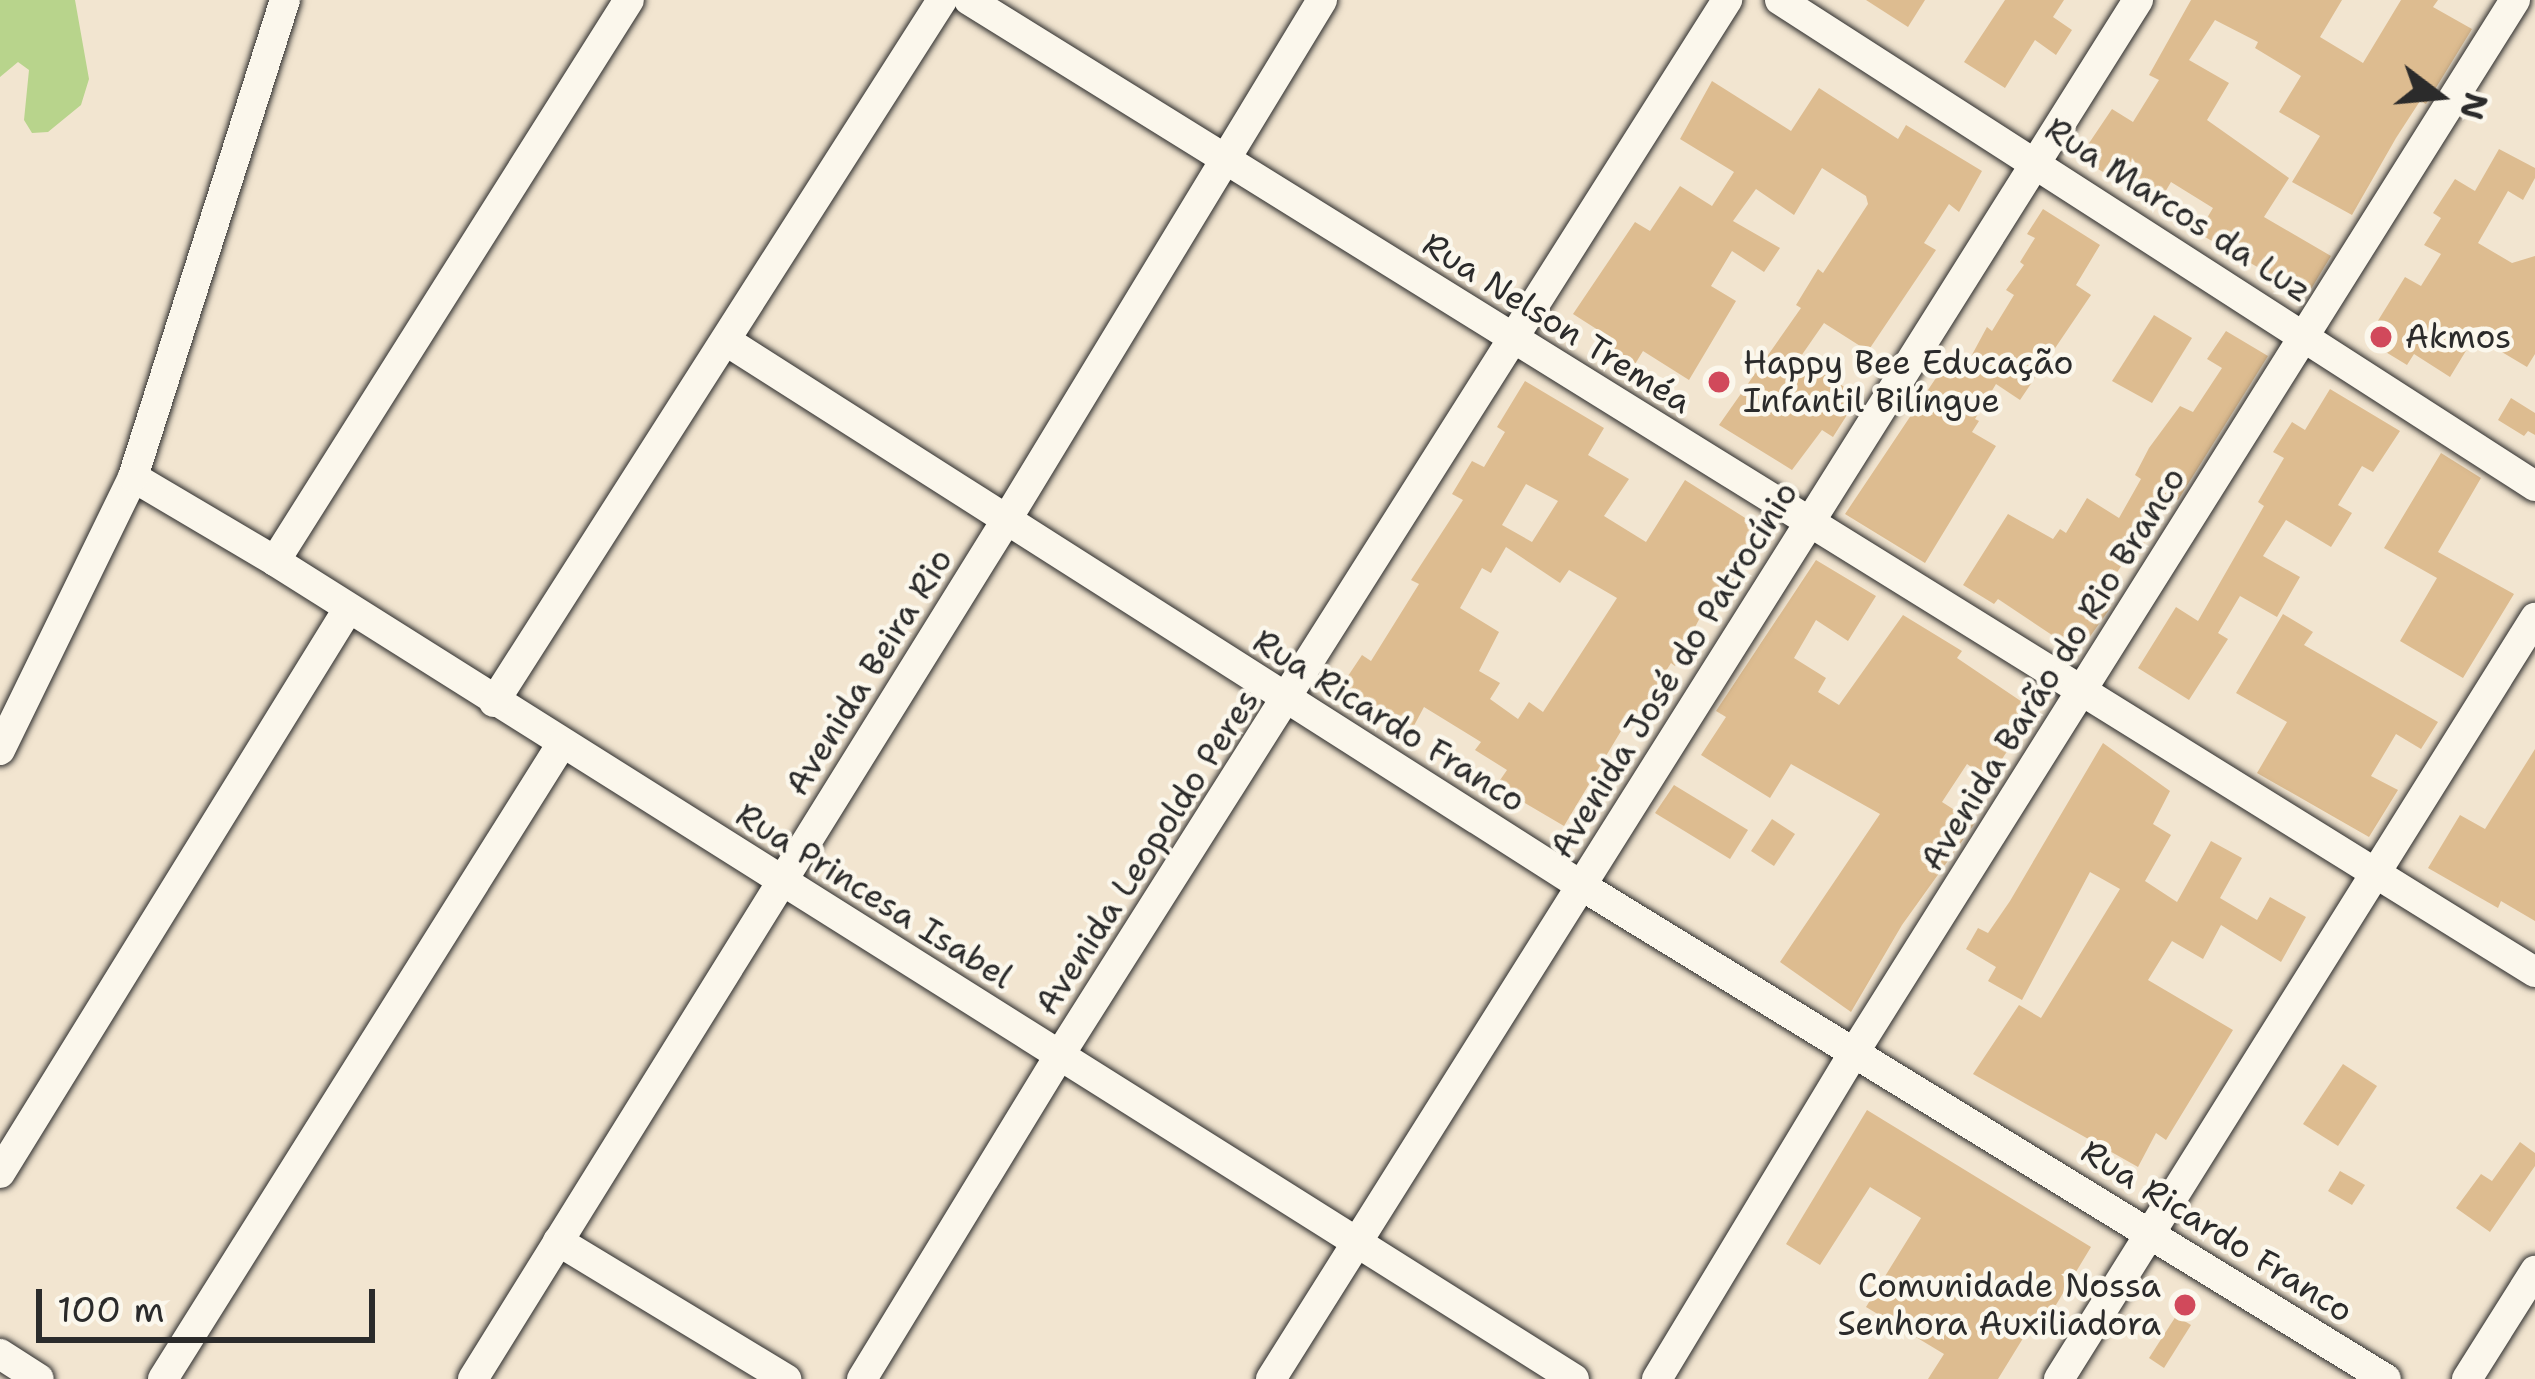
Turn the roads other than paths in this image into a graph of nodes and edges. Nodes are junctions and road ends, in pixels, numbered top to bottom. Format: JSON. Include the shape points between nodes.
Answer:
{"nodes":[{"id":1,"x":285,"y":0,"type":"edge"},
{"id":2,"x":629,"y":0,"type":"edge"},
{"id":3,"x":943,"y":0,"type":"edge"},
{"id":4,"x":969,"y":0,"type":"edge"},
{"id":5,"x":1322,"y":0,"type":"edge"},
{"id":6,"x":1727,"y":0,"type":"edge"},
{"id":7,"x":1780,"y":0,"type":"edge"},
{"id":8,"x":2138,"y":0,"type":"edge"},
{"id":9,"x":2515,"y":0,"type":"edge"},
{"id":10,"x":1222,"y":161,"type":"junction"},
{"id":11,"x":2037,"y":163,"type":"junction"},
{"id":12,"x":2306,"y":334,"type":"junction"},
{"id":13,"x":1513,"y":336,"type":"junction"},
{"id":14,"x":728,"y":342,"type":"junction"},
{"id":15,"x":133,"y":477,"type":"junction"},
{"id":16,"x":2535,"y":486,"type":"edge"},
{"id":17,"x":1007,"y":520,"type":"junction"},
{"id":18,"x":1808,"y":525,"type":"junction"},
{"id":19,"x":275,"y":561,"type":"junction"},
{"id":20,"x":348,"y":609,"type":"junction"},
{"id":21,"x":2535,"y":618,"type":"edge"},
{"id":22,"x":2084,"y":690,"type":"junction"},
{"id":23,"x":1287,"y":700,"type":"junction"},
{"id":24,"x":494,"y":702,"type":"junction"},
{"id":25,"x":561,"y":745,"type":"junction"},
{"id":26,"x":0,"y":750,"type":"edge"},
{"id":27,"x":2374,"y":873,"type":"junction"},
{"id":28,"x":782,"y":879,"type":"junction"},
{"id":29,"x":1582,"y":886,"type":"junction"},
{"id":30,"x":2535,"y":973,"type":"edge"},
{"id":31,"x":1856,"y":1051,"type":"junction"},
{"id":32,"x":1059,"y":1056,"type":"junction"},
{"id":33,"x":0,"y":1173,"type":"edge"},
{"id":34,"x":2149,"y":1231,"type":"junction"},
{"id":35,"x":558,"y":1241,"type":"junction"},
{"id":36,"x":1357,"y":1241,"type":"junction"},
{"id":37,"x":2535,"y":1270,"type":"edge"},
{"id":38,"x":0,"y":1354,"type":"edge"},
{"id":39,"x":39,"y":1379,"type":"edge"},
{"id":40,"x":164,"y":1379,"type":"edge"},
{"id":41,"x":472,"y":1379,"type":"edge"},
{"id":42,"x":786,"y":1379,"type":"edge"},
{"id":43,"x":862,"y":1379,"type":"edge"},
{"id":44,"x":1271,"y":1379,"type":"edge"},
{"id":45,"x":1574,"y":1379,"type":"edge"},
{"id":46,"x":1657,"y":1379,"type":"edge"},
{"id":47,"x":2059,"y":1379,"type":"edge"},
{"id":48,"x":2386,"y":1379,"type":"edge"},
{"id":49,"x":2468,"y":1379,"type":"edge"}],
"edges":[{"from":1,"to":15,"type":"street"},
{"from":2,"to":19,"type":"street"},
{"from":3,"to":14,"type":"street"},
{"from":4,"to":10,"type":"street","name":"Rua Nelson Treméa"},
{"from":5,"to":10,"type":"street","name":"Avenida Beira Rio"},
{"from":6,"to":13,"type":"street","name":"Avenida Leopoldo Peres"},
{"from":7,"to":11,"type":"street","name":"Rua Marcos da Luz"},
{"from":8,"to":11,"type":"street","name":"Avenida José do Patrocínio"},
{"from":9,"to":12,"type":"street","name":"Avenida Barão do Rio Branco"},
{"from":10,"to":13,"type":"street","name":"Rua Nelson Treméa"},
{"from":10,"to":17,"type":"street","name":"Avenida Beira Rio"},
{"from":11,"to":12,"type":"street","name":"Rua Marcos da Luz"},
{"from":11,"to":18,"type":"street","name":"Avenida José do Patrocínio"},
{"from":12,"to":16,"type":"street","name":"Rua Marcos da Luz"},
{"from":12,"to":22,"type":"street","name":"Avenida Barão do Rio Branco"},
{"from":13,"to":18,"type":"street","name":"Rua Nelson Treméa"},
{"from":13,"to":23,"type":"street","name":"Avenida Leopoldo Peres"},
{"from":14,"to":17,"type":"street","name":"Rua Ricardo Franco"},
{"from":14,"to":24,"type":"street"},
{"from":15,"to":19,"type":"street","name":"Rua Princesa Isabel"},
{"from":15,"to":26,"type":"street"},
{"from":17,"to":23,"type":"street","name":"Rua Ricardo Franco"},
{"from":17,"to":28,"type":"street","name":"Avenida Beira Rio"},
{"from":18,"to":22,"type":"street","name":"Rua Nelson Treméa"},
{"from":18,"to":29,"type":"street","name":"Avenida José do Patrocínio"},
{"from":19,"to":20,"type":"street","name":"Rua Princesa Isabel"},
{"from":20,"to":24,"type":"street","name":"Rua Princesa Isabel"},
{"from":20,"to":33,"type":"street"},
{"from":21,"to":27,"type":"street"},
{"from":22,"to":27,"type":"street","name":"Rua Nelson Treméa"},
{"from":22,"to":31,"type":"street","name":"Avenida Barão do Rio Branco"},
{"from":23,"to":29,"type":"street","name":"Rua Ricardo Franco"},
{"from":23,"to":32,"type":"street","name":"Avenida Leopoldo Peres"},
{"from":24,"to":25,"type":"street","name":"Rua Princesa Isabel"},
{"from":25,"to":28,"type":"street","name":"Rua Princesa Isabel"},
{"from":25,"to":40,"type":"street"},
{"from":27,"to":30,"type":"street","name":"Rua Nelson Treméa"},
{"from":27,"to":34,"type":"street"},
{"from":28,"to":32,"type":"street","name":"Rua Princesa Isabel"},
{"from":28,"to":35,"type":"street","name":"Avenida Beira Rio"},
{"from":29,"to":31,"type":"street","name":"Rua Ricardo Franco"},
{"from":29,"to":36,"type":"street","name":"Avenida José do Patrocínio"},
{"from":31,"to":34,"type":"street","name":"Rua Ricardo Franco"},
{"from":31,"to":46,"type":"street","name":"Avenida Barão do Rio Branco"},
{"from":32,"to":36,"type":"street","name":"Rua Princesa Isabel"},
{"from":32,"to":43,"type":"street","name":"Avenida Leopoldo Peres"},
{"from":34,"to":47,"type":"street"},
{"from":34,"to":48,"type":"street","name":"Rua Ricardo Franco"},
{"from":35,"to":41,"type":"street","name":"Avenida Beira Rio"},
{"from":35,"to":42,"type":"street"},
{"from":36,"to":44,"type":"street","name":"Avenida José do Patrocínio"},
{"from":36,"to":45,"type":"street","name":"Rua Princesa Isabel"},
{"from":37,"to":49,"type":"street"},
{"from":38,"to":39,"type":"street"}]}
